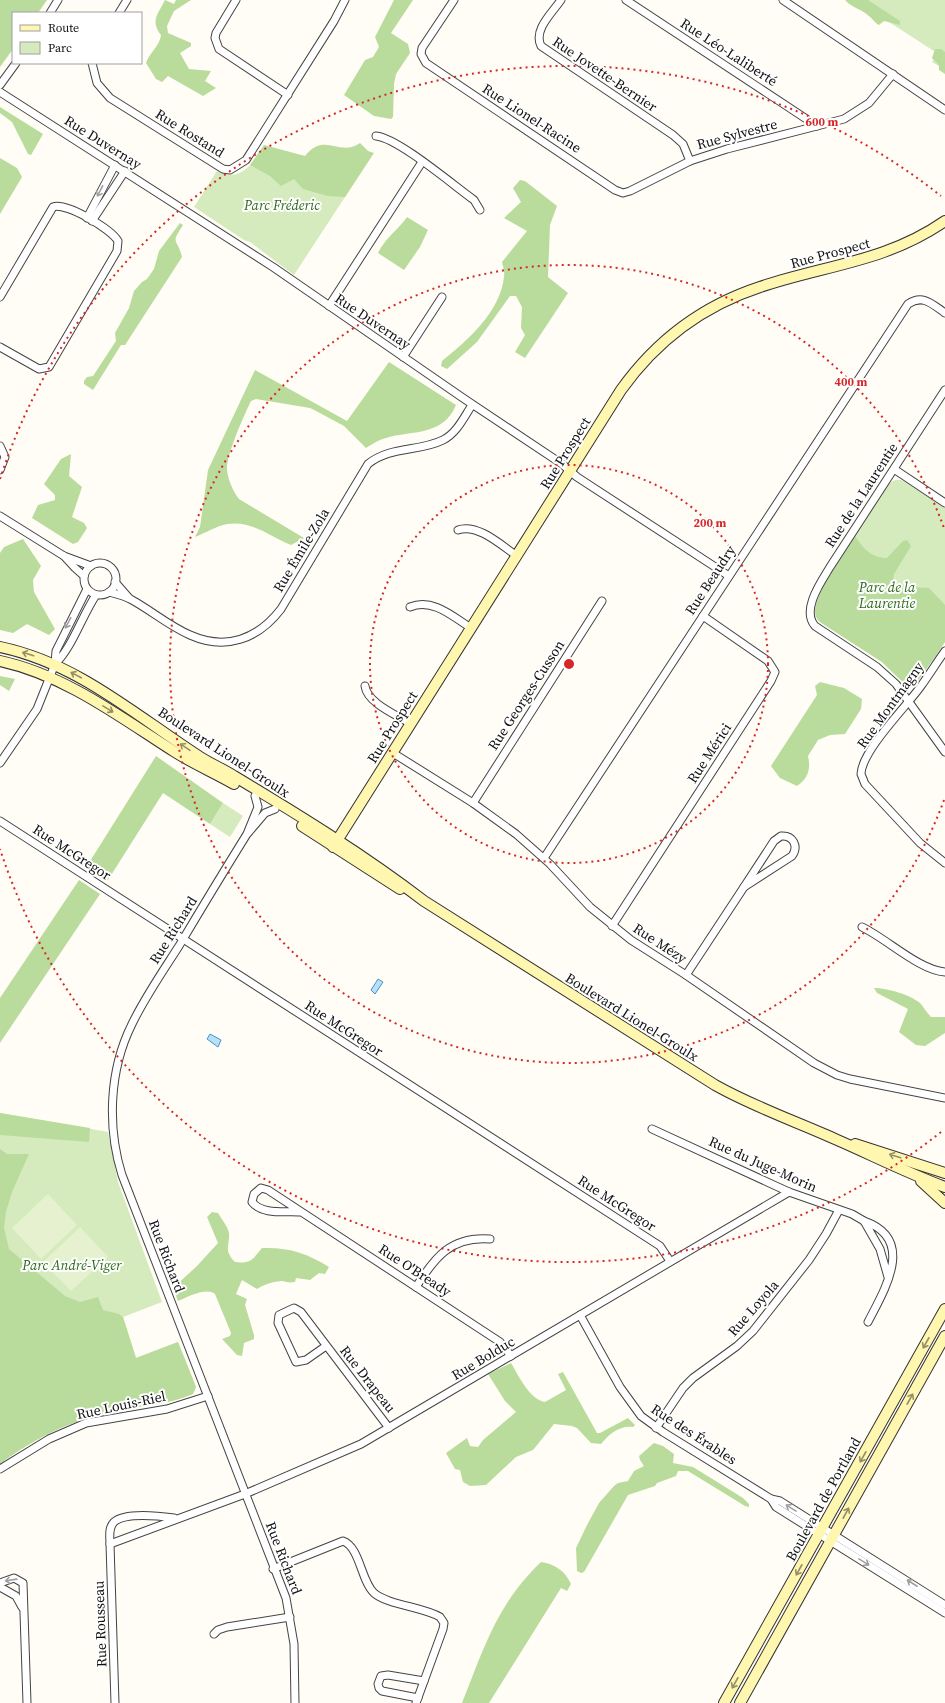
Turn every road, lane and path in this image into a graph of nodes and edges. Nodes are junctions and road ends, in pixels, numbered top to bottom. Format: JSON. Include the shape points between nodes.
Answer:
{"nodes":[{"id":1,"x":58,"y":0,"type":"edge"},
{"id":2,"x":127,"y":0,"type":"edge"},
{"id":3,"x":236,"y":0,"type":"edge"},
{"id":4,"x":345,"y":0,"type":"edge"},
{"id":5,"x":454,"y":0,"type":"edge"},
{"id":6,"x":561,"y":0,"type":"edge"},
{"id":7,"x":626,"y":0,"type":"edge"},
{"id":8,"x":783,"y":0,"type":"edge"},
{"id":9,"x":51,"y":12,"type":"edge"},
{"id":10,"x":119,"y":12,"type":"edge"},
{"id":11,"x":15,"y":64,"type":"edge"},
{"id":12,"x":92,"y":64,"type":"edge"},
{"id":13,"x":893,"y":74,"type":"junction"},
{"id":14,"x":0,"y":86,"type":"edge"},
{"id":15,"x":0,"y":92,"type":"edge"},
{"id":16,"x":288,"y":95,"type":"junction"},
{"id":17,"x":945,"y":110,"type":"edge"},
{"id":18,"x":817,"y":126,"type":"junction"},
{"id":19,"x":376,"y":136,"type":"dead end"},
{"id":20,"x":690,"y":160,"type":"junction"},
{"id":21,"x":422,"y":162,"type":"junction"},
{"id":22,"x":115,"y":165,"type":"junction"},
{"id":23,"x":125,"y":171,"type":"junction"},
{"id":24,"x":623,"y":193,"type":"joint"},
{"id":25,"x":480,"y":210,"type":"dead end"},
{"id":26,"x":89,"y":219,"type":"junction"},
{"id":27,"x":945,"y":221,"type":"edge"},
{"id":28,"x":0,"y":297,"type":"edge"},
{"id":29,"x":442,"y":297,"type":"dead end"},
{"id":30,"x":329,"y":306,"type":"junction"},
{"id":31,"x":945,"y":313,"type":"edge"},
{"id":32,"x":0,"y":347,"type":"edge"},
{"id":33,"x":403,"y":357,"type":"junction"},
{"id":34,"x":945,"y":390,"type":"edge"},
{"id":35,"x":942,"y":402,"type":"edge"},
{"id":36,"x":472,"y":405,"type":"junction"},
{"id":37,"x":0,"y":446,"type":"edge"},
{"id":38,"x":894,"y":469,"type":"junction"},
{"id":39,"x":0,"y":470,"type":"edge"},
{"id":40,"x":570,"y":471,"type":"junction"},
{"id":41,"x":945,"y":503,"type":"edge"},
{"id":42,"x":0,"y":516,"type":"edge"},
{"id":43,"x":458,"y":530,"type":"dead end"},
{"id":44,"x":64,"y":556,"type":"junction"},
{"id":45,"x":517,"y":556,"type":"junction"},
{"id":46,"x":91,"y":566,"type":"junction"},
{"id":47,"x":84,"y":576,"type":"junction"},
{"id":48,"x":728,"y":576,"type":"junction"},
{"id":49,"x":115,"y":582,"type":"junction"},
{"id":50,"x":87,"y":588,"type":"junction"},
{"id":51,"x":109,"y":592,"type":"junction"},
{"id":52,"x":96,"y":595,"type":"junction"},
{"id":53,"x":131,"y":599,"type":"junction"},
{"id":54,"x":602,"y":601,"type":"dead end"},
{"id":55,"x":410,"y":607,"type":"dead end"},
{"id":56,"x":703,"y":616,"type":"junction"},
{"id":57,"x":471,"y":628,"type":"junction"},
{"id":58,"x":0,"y":647,"type":"edge"},
{"id":59,"x":945,"y":651,"type":"edge"},
{"id":60,"x":0,"y":661,"type":"edge"},
{"id":61,"x":55,"y":664,"type":"junction"},
{"id":62,"x":50,"y":677,"type":"junction"},
{"id":63,"x":365,"y":686,"type":"dead end"},
{"id":64,"x":908,"y":701,"type":"junction"},
{"id":65,"x":411,"y":724,"type":"junction"},
{"id":66,"x":393,"y":752,"type":"junction"},
{"id":67,"x":945,"y":752,"type":"edge"},
{"id":68,"x":0,"y":763,"type":"edge"},
{"id":69,"x":255,"y":796,"type":"junction"},
{"id":70,"x":473,"y":803,"type":"junction"},
{"id":71,"x":275,"y":809,"type":"junction"},
{"id":72,"x":0,"y":821,"type":"edge"},
{"id":73,"x":246,"y":834,"type":"junction"},
{"id":74,"x":335,"y":844,"type":"junction"},
{"id":75,"x":544,"y":858,"type":"junction"},
{"id":76,"x":945,"y":863,"type":"edge"},
{"id":77,"x":744,"y":887,"type":"junction"},
{"id":78,"x":612,"y":926,"type":"junction"},
{"id":79,"x":862,"y":927,"type":"dead end"},
{"id":80,"x":182,"y":939,"type":"junction"},
{"id":81,"x":945,"y":972,"type":"edge"},
{"id":82,"x":686,"y":975,"type":"junction"},
{"id":83,"x":945,"y":1098,"type":"edge"},
{"id":84,"x":652,"y":1129,"type":"dead end"},
{"id":85,"x":835,"y":1139,"type":"junction"},
{"id":86,"x":945,"y":1172,"type":"edge"},
{"id":87,"x":913,"y":1175,"type":"junction"},
{"id":88,"x":945,"y":1187,"type":"edge"},
{"id":89,"x":789,"y":1192,"type":"junction"},
{"id":90,"x":945,"y":1203,"type":"edge"},
{"id":91,"x":839,"y":1210,"type":"junction"},
{"id":92,"x":299,"y":1212,"type":"junction"},
{"id":93,"x":864,"y":1221,"type":"junction"},
{"id":94,"x":490,"y":1238,"type":"dead end"},
{"id":95,"x":670,"y":1261,"type":"junction"},
{"id":96,"x":888,"y":1277,"type":"junction"},
{"id":97,"x":416,"y":1287,"type":"junction"},
{"id":98,"x":945,"y":1309,"type":"edge"},
{"id":99,"x":580,"y":1315,"type":"junction"},
{"id":100,"x":868,"y":1322,"type":"dead end"},
{"id":101,"x":945,"y":1336,"type":"edge"},
{"id":102,"x":326,"y":1346,"type":"junction"},
{"id":103,"x":511,"y":1356,"type":"junction"},
{"id":104,"x":208,"y":1396,"type":"junction"},
{"id":105,"x":389,"y":1428,"type":"junction"},
{"id":106,"x":656,"y":1428,"type":"junction"},
{"id":107,"x":0,"y":1469,"type":"edge"},
{"id":108,"x":246,"y":1494,"type":"junction"},
{"id":109,"x":176,"y":1519,"type":"junction"},
{"id":110,"x":821,"y":1530,"type":"junction"},
{"id":111,"x":832,"y":1538,"type":"junction"},
{"id":112,"x":110,"y":1544,"type":"junction"},
{"id":113,"x":273,"y":1569,"type":"junction"},
{"id":114,"x":0,"y":1583,"type":"edge"},
{"id":115,"x":0,"y":1588,"type":"edge"},
{"id":116,"x":945,"y":1605,"type":"edge"},
{"id":117,"x":23,"y":1609,"type":"junction"},
{"id":118,"x":945,"y":1613,"type":"edge"},
{"id":119,"x":290,"y":1618,"type":"junction"},
{"id":120,"x":214,"y":1634,"type":"dead end"},
{"id":121,"x":424,"y":1682,"type":"junction"},
{"id":122,"x":417,"y":1700,"type":"edge"},
{"id":123,"x":27,"y":1703,"type":"edge"},
{"id":124,"x":115,"y":1703,"type":"edge"},
{"id":125,"x":295,"y":1703,"type":"edge"},
{"id":126,"x":724,"y":1703,"type":"edge"},
{"id":127,"x":740,"y":1703,"type":"edge"}],
"edges":[{"from":1,"to":9,"type":"street"},
{"from":2,"to":10,"type":"street"},
{"from":3,"to":16,"type":"street","via":[[216,33],[219,49]]},
{"from":4,"to":16,"type":"street","name":"Rue Rostand"},
{"from":5,"to":24,"type":"street","name":"Rue Lionel-Racine","via":[[422,48],[421,54],[426,63]]},
{"from":6,"to":20,"type":"street","name":"Rue Jovette-Bernier","via":[[539,34],[541,46],[674,135],[683,144]]},
{"from":7,"to":18,"type":"street","name":"Rue Léo-Laliberté"},
{"from":8,"to":13,"type":"street"},
{"from":11,"to":14,"type":"street"},
{"from":12,"to":16,"type":"street","name":"Rue Rostand","via":[[97,83],[110,98],[223,169],[230,170],[246,160]]},
{"from":13,"to":17,"type":"street"},
{"from":13,"to":18,"type":"street","name":"Rue Sylvestre","via":[[861,109],[844,119]]},
{"from":15,"to":22,"type":"street","name":"Rue Duvernay"},
{"from":18,"to":20,"type":"street","name":"Rue Sylvestre"},
{"from":19,"to":21,"type":"street","via":[[382,136],[397,144]]},
{"from":20,"to":24,"type":"street","name":"Rue Sylvestre"},
{"from":21,"to":25,"type":"street","via":[[474,200]]},
{"from":21,"to":30,"type":"street"},
{"from":22,"to":23,"type":"street","name":"Rue Duvernay"},
{"from":22,"to":26,"type":"street","one_way":true},
{"from":23,"to":26,"type":"street"},
{"from":23,"to":30,"type":"street","name":"Rue Duvernay"},
{"from":26,"to":28,"type":"street","via":[[64,206],[53,206]]},
{"from":26,"to":32,"type":"street","via":[[115,236],[118,241],[117,251],[52,363],[44,369],[39,369]]},
{"from":27,"to":40,"type":"main road","name":"Rue Prospect","via":[[892,250],[760,286],[728,299],[693,318],[663,341],[628,380]]},
{"from":29,"to":33,"type":"street"},
{"from":30,"to":33,"type":"street","name":"Rue Duvernay"},
{"from":31,"to":48,"type":"street","name":"Rue Beaudry","via":[[922,299],[915,299],[908,304]]},
{"from":33,"to":36,"type":"street","name":"Rue Duvernay"},
{"from":34,"to":35,"type":"street","name":"Rue de la Laurentie"},
{"from":35,"to":38,"type":"street","name":"Rue de la Laurentie"},
{"from":36,"to":40,"type":"street","name":"Rue Duvernay"},
{"from":36,"to":53,"type":"street","name":"Rue Émile-Zola","via":[[458,427],[444,439],[386,453],[368,464],[281,609],[266,627],[248,637],[228,642],[199,638],[181,630]]},
{"from":37,"to":39,"type":"street","via":[[5,457]]},
{"from":38,"to":41,"type":"street"},
{"from":38,"to":64,"type":"street","name":"Rue de la Laurentie","via":[[825,576],[811,606],[810,617],[815,626],[888,676]]},
{"from":40,"to":45,"type":"main road","name":"Rue Prospect"},
{"from":40,"to":48,"type":"street","name":"Rue Duvernay"},
{"from":42,"to":44,"type":"street"},
{"from":43,"to":45,"type":"street","via":[[468,528],[477,531]]},
{"from":44,"to":46,"type":"street"},
{"from":44,"to":47,"type":"street"},
{"from":45,"to":57,"type":"main road","name":"Rue Prospect"},
{"from":46,"to":47,"type":"street"},
{"from":46,"to":49,"type":"street","via":[[101,564],[110,567],[115,574]]},
{"from":47,"to":50,"type":"street"},
{"from":48,"to":56,"type":"street","name":"Rue Beaudry"},
{"from":49,"to":51,"type":"street"},
{"from":49,"to":53,"type":"street","name":"Rue Émile-Zola"},
{"from":50,"to":52,"type":"street"},
{"from":50,"to":61,"type":"street","one_way":true,"via":[[56,651]]},
{"from":51,"to":52,"type":"street"},
{"from":51,"to":53,"type":"street","name":"Rue Émile-Zola"},
{"from":52,"to":61,"type":"street","via":[[64,655]]},
{"from":54,"to":70,"type":"street","name":"Rue Georges-Cusson"},
{"from":55,"to":57,"type":"street","via":[[434,605]]},
{"from":56,"to":75,"type":"street","name":"Rue Beaudry"},
{"from":56,"to":78,"type":"street","name":"Rue Mérici","via":[[772,664],[775,672]]},
{"from":57,"to":65,"type":"main road","name":"Rue Prospect"},
{"from":61,"to":58,"type":"main road","name":"Boulevard Lionel-Groulx","one_way":true,"via":[[30,654]]},
{"from":59,"to":64,"type":"street","name":"Rue Montmagny","via":[[921,687]]},
{"from":60,"to":62,"type":"main road","name":"Boulevard Lionel-Groulx"},
{"from":61,"to":62,"type":"street"},
{"from":74,"to":61,"type":"main road","name":"Boulevard Lionel-Groulx","one_way":true,"via":[[199,756],[114,697]]},
{"from":62,"to":68,"type":"street","via":[[33,717]]},
{"from":62,"to":69,"type":"main road","name":"Boulevard Lionel-Groulx","one_way":true},
{"from":63,"to":65,"type":"street","via":[[371,699]]},
{"from":64,"to":67,"type":"street"},
{"from":64,"to":76,"type":"street","name":"Rue Montmagny","via":[[894,716],[865,760],[861,774],[865,784],[916,838]]},
{"from":65,"to":66,"type":"main road","name":"Rue Prospect"},
{"from":66,"to":70,"type":"street","name":"Rue Mézy"},
{"from":66,"to":74,"type":"main road","name":"Rue Prospect"},
{"from":69,"to":71,"type":"main road","name":"Boulevard Lionel-Groulx"},
{"from":69,"to":73,"type":"street","name":"Rue Richard","via":[[258,807]]},
{"from":70,"to":75,"type":"street","name":"Rue Mézy","via":[[506,826]]},
{"from":71,"to":73,"type":"street","name":"Rue Richard","via":[[265,813],[257,825]]},
{"from":71,"to":74,"type":"main road","name":"Boulevard Lionel-Groulx"},
{"from":72,"to":80,"type":"street","name":"Rue McGregor"},
{"from":73,"to":80,"type":"street","name":"Rue Richard"},
{"from":74,"to":85,"type":"main road","name":"Boulevard Lionel-Groulx","via":[[392,876],[424,901],[715,1085],[758,1108]]},
{"from":75,"to":78,"type":"street","name":"Rue Mézy","via":[[590,907]]},
{"from":77,"to":77,"type":"street","via":[[792,856],[795,846],[792,840],[784,836],[776,838]]},
{"from":77,"to":82,"type":"street"},
{"from":78,"to":82,"type":"street","name":"Rue Mézy"},
{"from":79,"to":81,"type":"street","via":[[924,966]]},
{"from":80,"to":95,"type":"street","name":"Rue McGregor","via":[[660,1246]]},
{"from":80,"to":104,"type":"street","name":"Rue Richard","via":[[131,1025],[119,1060],[113,1120],[115,1146],[122,1175]]},
{"from":82,"to":83,"type":"street","name":"Rue Mézy","via":[[814,1063],[837,1075]]},
{"from":84,"to":89,"type":"street","name":"Rue du Juge-Morin"},
{"from":86,"to":85,"type":"main road","name":"Boulevard Lionel-Groulx","one_way":true,"via":[[862,1145]]},
{"from":85,"to":87,"type":"main road","name":"Boulevard Lionel-Groulx"},
{"from":87,"to":88,"type":"main road","name":"Boulevard Lionel-Groulx"},
{"from":87,"to":90,"type":"main road"},
{"from":89,"to":91,"type":"street","name":"Rue du Juge-Morin"},
{"from":89,"to":95,"type":"street","name":"Rue Bolduc"},
{"from":91,"to":93,"type":"street","name":"Rue du Juge-Morin"},
{"from":91,"to":106,"type":"street","name":"Rue Loyola","via":[[809,1260],[753,1331],[683,1388]]},
{"from":92,"to":92,"type":"street","name":"Rue O'Bready","via":[[265,1188],[258,1189],[254,1194],[252,1202],[259,1208]]},
{"from":92,"to":97,"type":"street","name":"Rue O'Bready"},
{"from":93,"to":96,"type":"street","via":[[880,1249]]},
{"from":93,"to":96,"type":"street","name":"Rue du Juge-Morin","via":[[877,1227],[892,1245],[894,1260]]},
{"from":94,"to":97,"type":"street","via":[[467,1240],[442,1252],[432,1261]]},
{"from":95,"to":99,"type":"street","name":"Rue Bolduc"},
{"from":96,"to":100,"type":"street","name":"Rue du Juge-Morin"},
{"from":97,"to":103,"type":"street","name":"Rue O'Bready","via":[[500,1342]]},
{"from":98,"to":110,"type":"main road","name":"Boulevard de Portland","one_way":true},
{"from":99,"to":103,"type":"street","name":"Rue Bolduc"},
{"from":99,"to":106,"type":"street","name":"Rue des Érables","via":[[628,1400],[641,1416]]},
{"from":111,"to":101,"type":"main road","name":"Boulevard de Portland","one_way":true},
{"from":102,"to":102,"type":"street","name":"Rue Drapeau","via":[[297,1309],[290,1309],[280,1315],[278,1323],[296,1362],[306,1360]]},
{"from":102,"to":105,"type":"street","name":"Rue Drapeau"},
{"from":103,"to":105,"type":"street","name":"Rue Bolduc"},
{"from":104,"to":107,"type":"street","name":"Rue Louis-Riel","via":[[167,1409],[86,1423],[49,1438]]},
{"from":104,"to":108,"type":"street","name":"Rue Richard"},
{"from":105,"to":108,"type":"street","name":"Rue Bolduc","via":[[361,1444]]},
{"from":106,"to":110,"type":"street","name":"Rue des Érables","via":[[771,1499],[780,1501]]},
{"from":108,"to":109,"type":"street","name":"Rue Bolduc"},
{"from":108,"to":113,"type":"street","name":"Rue Richard"},
{"from":109,"to":112,"type":"street","name":"Rue Bolduc"},
{"from":109,"to":112,"type":"street","name":"Rue Bolduc","via":[[144,1516],[119,1519],[111,1526]]},
{"from":110,"to":111,"type":"street","name":"Rue des Érables"},
{"from":110,"to":126,"type":"main road","name":"Boulevard de Portland","one_way":true},
{"from":116,"to":111,"type":"street","name":"Rue des Érables","one_way":true},
{"from":111,"to":118,"type":"street","name":"Rue des Érables","one_way":true},
{"from":111,"to":127,"type":"main road","name":"Boulevard de Portland"},
{"from":112,"to":124,"type":"street","name":"Rue Rousseau"},
{"from":113,"to":119,"type":"street","name":"Rue Richard","via":[[286,1598]]},
{"from":113,"to":121,"type":"street","via":[[343,1541],[352,1548],[373,1592],[436,1614],[443,1620],[443,1629]]},
{"from":117,"to":114,"type":"street","one_way":true,"via":[[23,1583],[14,1578]]},
{"from":115,"to":117,"type":"street","via":[[16,1596]]},
{"from":117,"to":123,"type":"street"},
{"from":119,"to":120,"type":"street","via":[[227,1627]]},
{"from":119,"to":125,"type":"street","name":"Rue Richard","via":[[296,1672]]},
{"from":121,"to":122,"type":"street"},
{"from":121,"to":122,"type":"street","via":[[388,1675],[381,1676],[379,1680],[379,1688],[382,1690]]}]}
